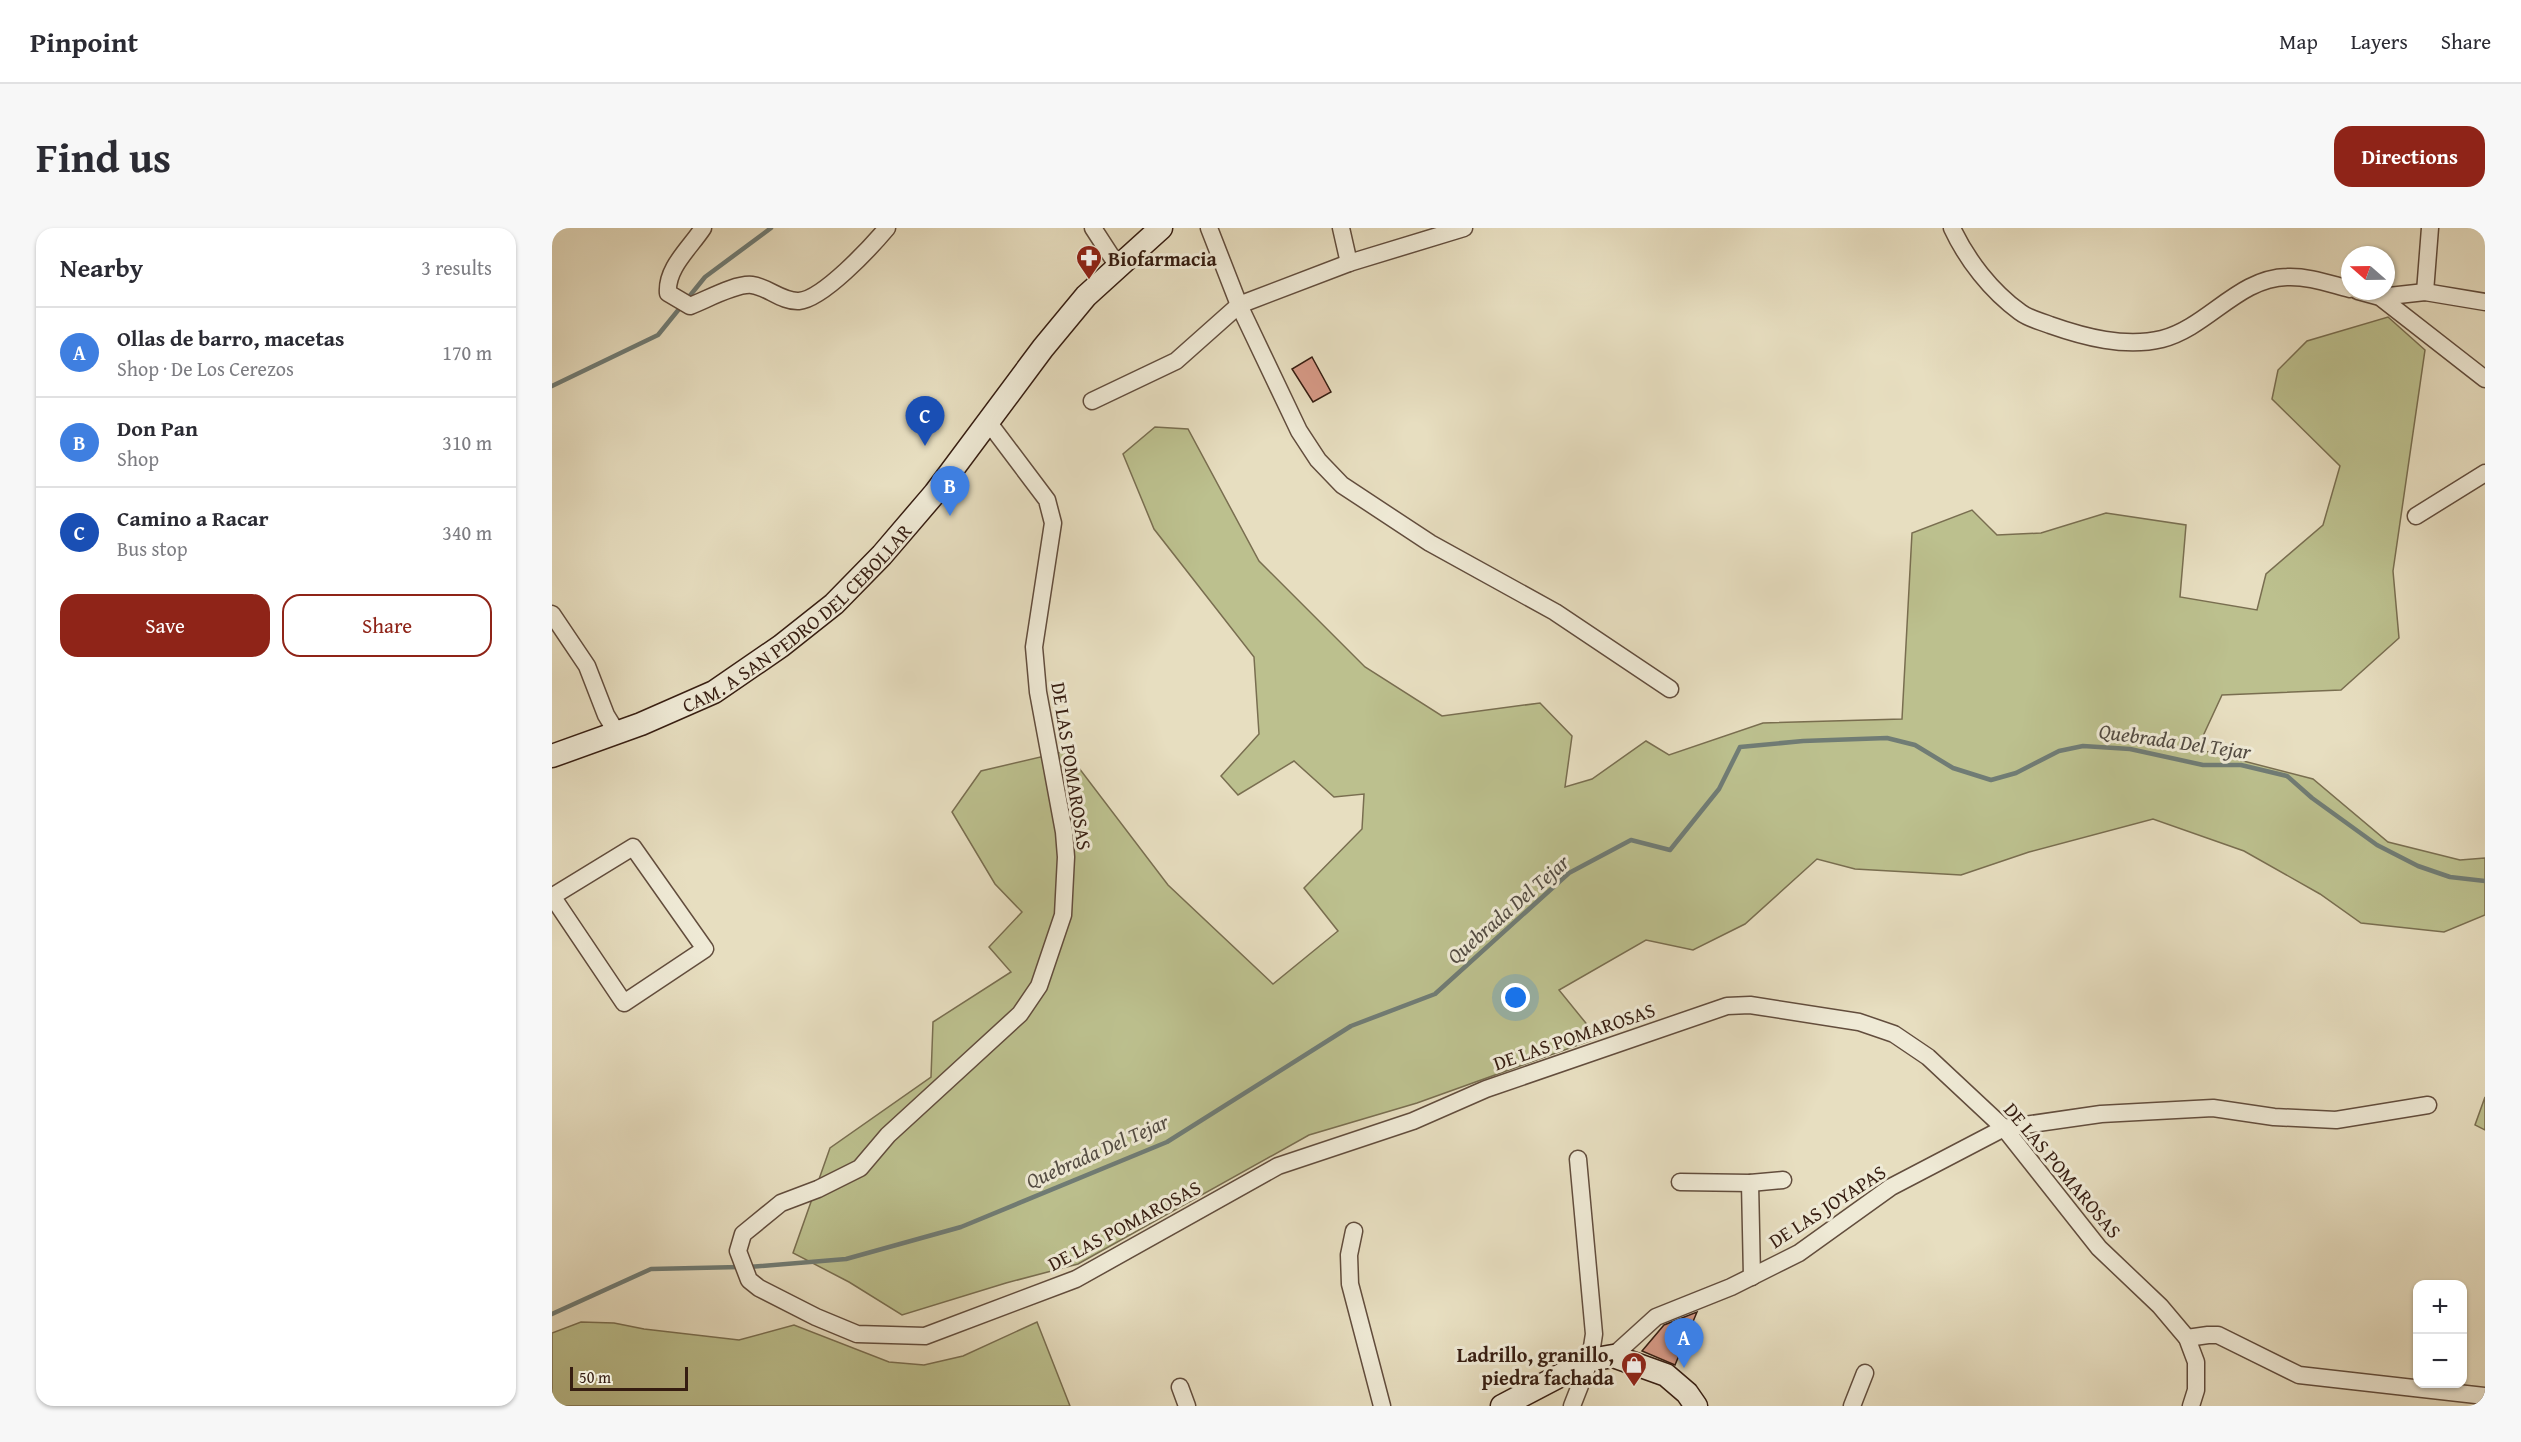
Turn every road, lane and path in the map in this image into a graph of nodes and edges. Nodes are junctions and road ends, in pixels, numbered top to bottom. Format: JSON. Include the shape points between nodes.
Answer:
{"nodes":[{"id":1,"x":703,"y":228,"type":"edge"},
{"id":2,"x":887,"y":228,"type":"edge"},
{"id":3,"x":1093,"y":228,"type":"edge"},
{"id":4,"x":1161,"y":228,"type":"edge"},
{"id":5,"x":1209,"y":228,"type":"edge"},
{"id":6,"x":1341,"y":228,"type":"edge"},
{"id":7,"x":1464,"y":228,"type":"edge"},
{"id":8,"x":1952,"y":228,"type":"edge"},
{"id":9,"x":2430,"y":228,"type":"edge"},
{"id":10,"x":1349,"y":263,"type":"junction"},
{"id":11,"x":1119,"y":268,"type":"junction"},
{"id":12,"x":2341,"y":287,"type":"edge"},
{"id":13,"x":2425,"y":292,"type":"junction"},
{"id":14,"x":2395,"y":295,"type":"edge"},
{"id":15,"x":2384,"y":300,"type":"edge"},
{"id":16,"x":2485,"y":302,"type":"edge"},
{"id":17,"x":1239,"y":305,"type":"junction"},
{"id":18,"x":2485,"y":379,"type":"edge"},
{"id":19,"x":1092,"y":401,"type":"dead end"},
{"id":20,"x":989,"y":423,"type":"junction"},
{"id":21,"x":2485,"y":473,"type":"edge"},
{"id":22,"x":2416,"y":516,"type":"dead end"},
{"id":23,"x":552,"y":614,"type":"edge"},
{"id":24,"x":1670,"y":689,"type":"dead end"},
{"id":25,"x":617,"y":733,"type":"junction"},
{"id":26,"x":552,"y":756,"type":"edge"},
{"id":27,"x":552,"y":896,"type":"edge"},
{"id":28,"x":2428,"y":1104,"type":"dead end"},
{"id":29,"x":2004,"y":1128,"type":"junction"},
{"id":30,"x":1578,"y":1159,"type":"dead end"},
{"id":31,"x":1783,"y":1180,"type":"dead end"},
{"id":32,"x":1680,"y":1182,"type":"dead end"},
{"id":33,"x":1750,"y":1183,"type":"junction"},
{"id":34,"x":1354,"y":1230,"type":"dead end"},
{"id":35,"x":1752,"y":1277,"type":"junction"},
{"id":36,"x":2187,"y":1338,"type":"junction"},
{"id":37,"x":1613,"y":1356,"type":"junction"},
{"id":38,"x":1590,"y":1360,"type":"junction"},
{"id":39,"x":1864,"y":1373,"type":"dead end"},
{"id":40,"x":1180,"y":1387,"type":"dead end"},
{"id":41,"x":2485,"y":1396,"type":"edge"},
{"id":42,"x":1187,"y":1406,"type":"edge"},
{"id":43,"x":1382,"y":1406,"type":"edge"},
{"id":44,"x":1502,"y":1406,"type":"edge"},
{"id":45,"x":1572,"y":1406,"type":"edge"},
{"id":46,"x":1696,"y":1406,"type":"edge"},
{"id":47,"x":1852,"y":1406,"type":"edge"},
{"id":48,"x":2191,"y":1406,"type":"edge"}],
"edges":[{"from":1,"to":2,"type":"street","via":[[667,281],[668,293],[690,306],[753,285],[789,301],[815,296],[850,268]]},
{"from":3,"to":11,"type":"street"},
{"from":4,"to":11,"type":"street","name":"CAM. A SAN PEDRO DEL CEBOLLAR"},
{"from":5,"to":17,"type":"street"},
{"from":6,"to":10,"type":"street"},
{"from":7,"to":10,"type":"street"},
{"from":8,"to":12,"type":"street","via":[[1986,281],[2020,312],[2092,338],[2163,339],[2271,279],[2290,277]]},
{"from":9,"to":13,"type":"street"},
{"from":10,"to":17,"type":"street"},
{"from":11,"to":20,"type":"street","name":"CAM. A SAN PEDRO DEL CEBOLLAR","via":[[1086,296]]},
{"from":13,"to":14,"type":"street"},
{"from":13,"to":16,"type":"street"},
{"from":15,"to":18,"type":"street"},
{"from":17,"to":19,"type":"street","via":[[1176,361]]},
{"from":17,"to":24,"type":"street","via":[[1299,431],[1342,486],[1430,543],[1555,612]]},
{"from":20,"to":25,"type":"street","name":"CAM. A SAN PEDRO DEL CEBOLLAR","via":[[928,502],[834,604],[714,692]]},
{"from":20,"to":29,"type":"street","name":"DE LAS POMAROSAS","via":[[1047,500],[1053,523],[1034,647],[1038,692],[1064,832],[1063,915],[1039,986],[1020,1014],[888,1135],[860,1168],[781,1203],[743,1234],[738,1251],[749,1280],[759,1288],[857,1334],[925,1336],[1076,1279],[1278,1166],[1727,1006],[1750,1005],[1827,1016],[1894,1034],[1928,1057]]},
{"from":21,"to":22,"type":"street"},
{"from":23,"to":25,"type":"street","via":[[587,666]]},
{"from":25,"to":26,"type":"street","name":"CAM. A SAN PEDRO DEL CEBOLLAR"},
{"from":27,"to":27,"type":"street","via":[[624,1002],[706,948],[633,848]]},
{"from":28,"to":29,"type":"street","name":"DE LAS JOYAPAS","via":[[2336,1120],[2274,1117],[2213,1108],[2102,1114]]},
{"from":29,"to":35,"type":"street","name":"DE LAS JOYAPAS","via":[[1891,1187],[1799,1253]]},
{"from":29,"to":36,"type":"street","name":"DE LAS POMAROSAS","via":[[2099,1248],[2160,1306]]},
{"from":30,"to":38,"type":"street","via":[[1593,1334]]},
{"from":31,"to":33,"type":"street"},
{"from":32,"to":33,"type":"street"},
{"from":33,"to":35,"type":"street"},
{"from":34,"to":43,"type":"street","via":[[1349,1255],[1350,1284]]},
{"from":35,"to":37,"type":"street","name":"DE LAS JOYAPAS","via":[[1656,1317]]},
{"from":36,"to":41,"type":"street","via":[[2218,1335],[2300,1375]]},
{"from":36,"to":48,"type":"street","name":"DE LAS POMAROSAS","via":[[2196,1362],[2196,1390]]},
{"from":37,"to":38,"type":"street"},
{"from":37,"to":46,"type":"street","via":[[1666,1375]]},
{"from":38,"to":44,"type":"street"},
{"from":38,"to":45,"type":"street"},
{"from":39,"to":47,"type":"street"},
{"from":40,"to":42,"type":"street"}]}
